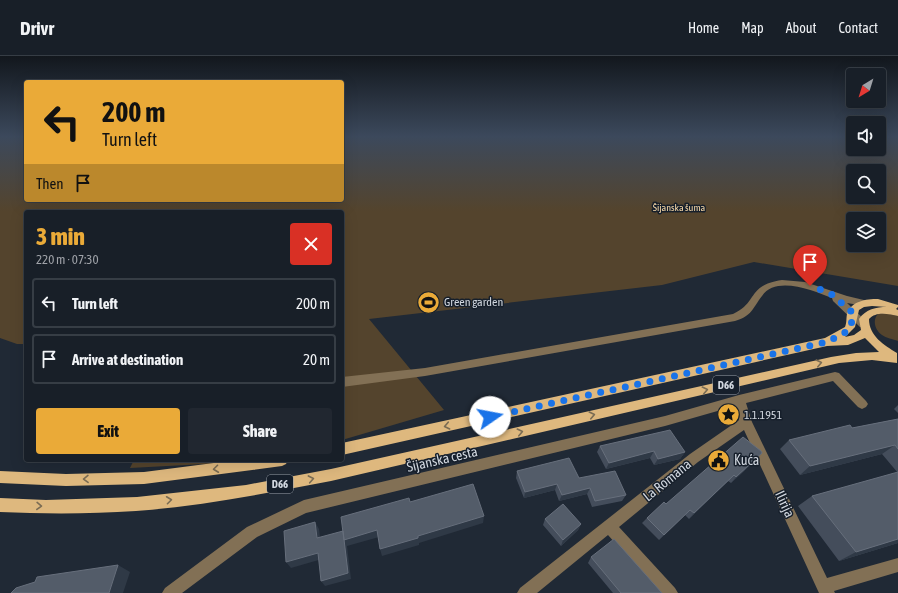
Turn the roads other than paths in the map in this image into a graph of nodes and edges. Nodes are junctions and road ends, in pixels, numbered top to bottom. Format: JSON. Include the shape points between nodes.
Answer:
{"nodes":[{"id":1,"x":830,"y":293,"type":"junction"},
{"id":2,"x":865,"y":303,"type":"junction"},
{"id":3,"x":898,"y":307,"type":"edge"},
{"id":4,"x":853,"y":313,"type":"junction"},
{"id":5,"x":898,"y":313,"type":"edge"},
{"id":6,"x":865,"y":328,"type":"junction"},
{"id":7,"x":827,"y":342,"type":"junction"},
{"id":8,"x":880,"y":348,"type":"junction"},
{"id":9,"x":852,"y":357,"type":"junction"},
{"id":10,"x":898,"y":357,"type":"edge"},
{"id":11,"x":344,"y":382,"type":"edge"},
{"id":12,"x":739,"y":400,"type":"junction"},
{"id":13,"x":862,"y":404,"type":"dead end"},
{"id":14,"x":746,"y":422,"type":"junction"},
{"id":15,"x":344,"y":449,"type":"edge"},
{"id":16,"x":267,"y":462,"type":"edge"},
{"id":17,"x":0,"y":477,"type":"edge"},
{"id":18,"x":0,"y":505,"type":"edge"},
{"id":19,"x":609,"y":526,"type":"junction"},
{"id":20,"x":898,"y":565,"type":"edge"},
{"id":21,"x":826,"y":590,"type":"edge"},
{"id":22,"x":170,"y":593,"type":"edge"},
{"id":23,"x":526,"y":593,"type":"edge"},
{"id":24,"x":670,"y":593,"type":"edge"}],
"edges":[{"from":1,"to":2,"type":"street","via":[[855,303]]},
{"from":1,"to":4,"type":"street"},
{"from":1,"to":11,"type":"street","via":[[802,284],[774,284],[761,290],[748,310],[735,317],[424,372]]},
{"from":2,"to":3,"type":"main road","via":[[882,303]]},
{"from":2,"to":4,"type":"main road"},
{"from":4,"to":6,"type":"street"},
{"from":4,"to":7,"type":"main road","number":"D66","via":[[851,326],[846,332]]},
{"from":5,"to":6,"type":"main road","number":"D66","via":[[877,310],[866,316]]},
{"from":6,"to":7,"type":"main road","number":"D66","via":[[863,334],[846,341]]},
{"from":6,"to":8,"type":"main road","number":"D66"},
{"from":7,"to":15,"type":"main road","number":"D66","one_way":true},
{"from":8,"to":9,"type":"main road","number":"D66","via":[[862,351]]},
{"from":8,"to":10,"type":"main road","number":"D66"},
{"from":9,"to":10,"type":"main road","number":"D66"},
{"from":18,"to":9,"type":"main road","number":"D66","one_way":true,"via":[[137,504],[246,491],[331,475]]},
{"from":12,"to":13,"type":"street","name":"Šijanska cesta","via":[[835,376]]},
{"from":12,"to":14,"type":"street","name":"Ilirija"},
{"from":12,"to":22,"type":"street","name":"Šijanska cesta","via":[[665,421],[304,507],[252,532]]},
{"from":14,"to":19,"type":"street","name":"La Romana","via":[[694,458]]},
{"from":14,"to":21,"type":"street","name":"Ilirija"},
{"from":16,"to":17,"type":"main road","number":"D66","one_way":true,"via":[[144,478],[66,480]]},
{"from":19,"to":23,"type":"street","name":"La Romana"},
{"from":19,"to":24,"type":"street"},
{"from":20,"to":21,"type":"street","name":"Ilirija"}]}
